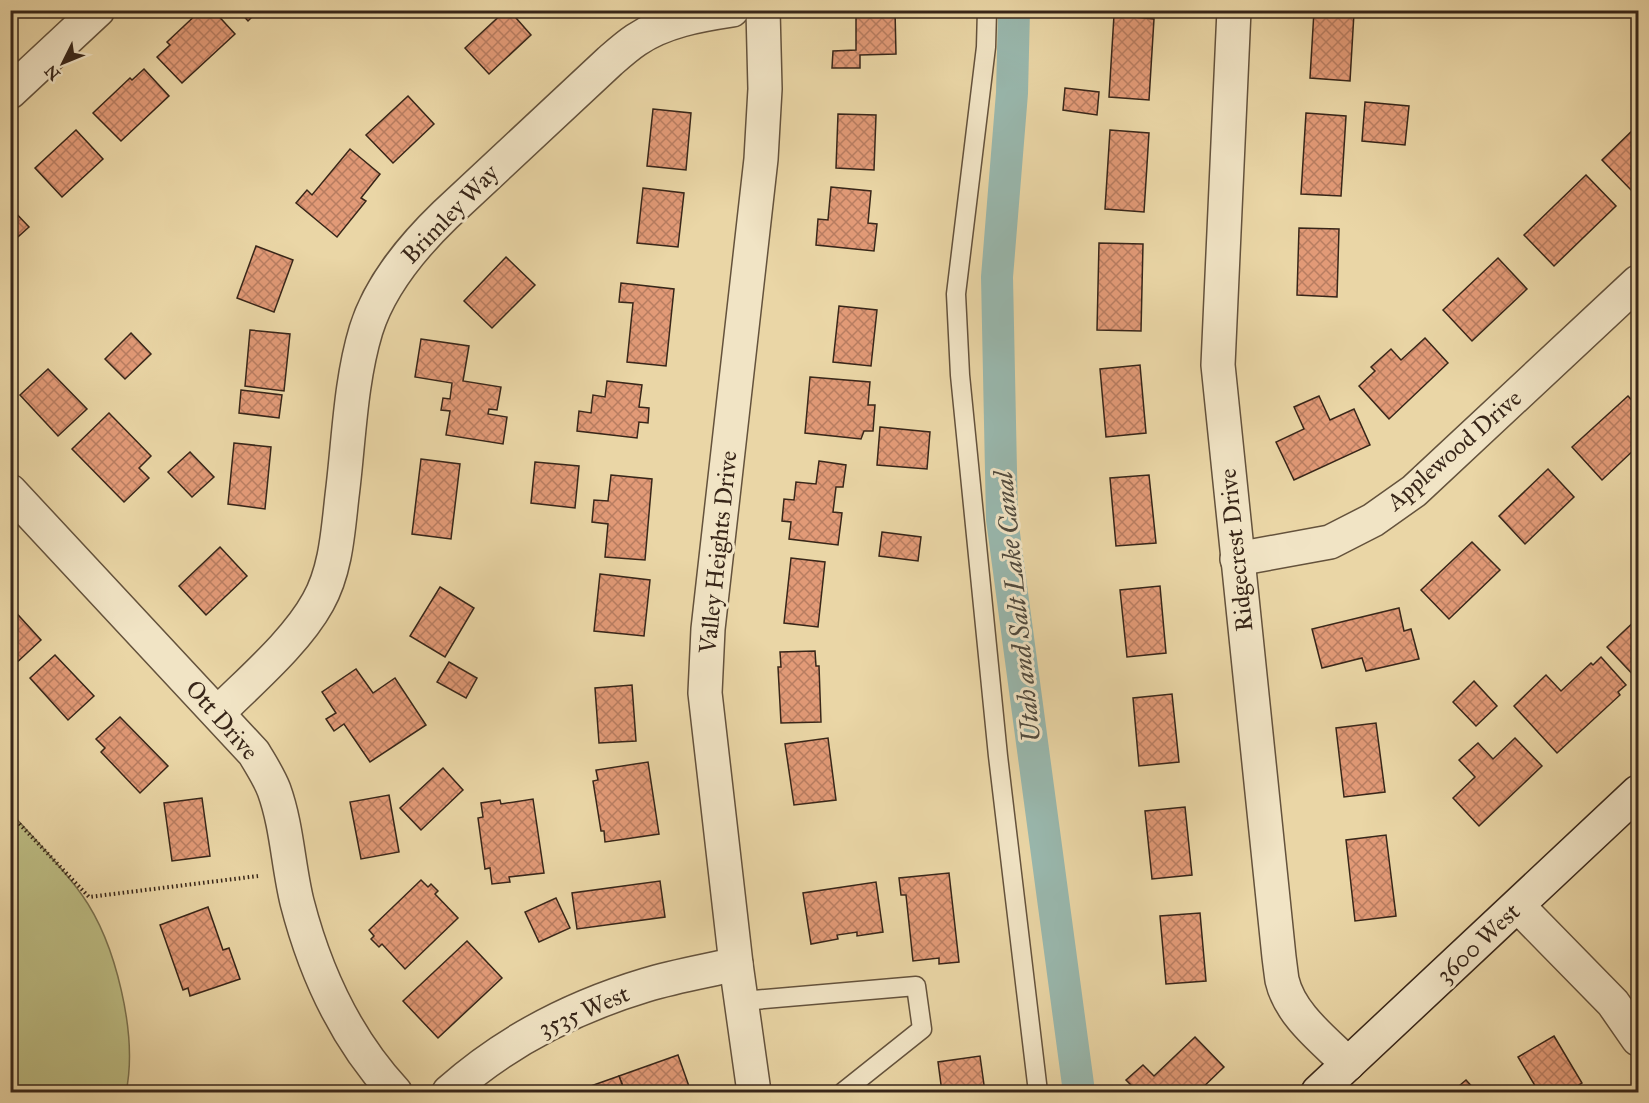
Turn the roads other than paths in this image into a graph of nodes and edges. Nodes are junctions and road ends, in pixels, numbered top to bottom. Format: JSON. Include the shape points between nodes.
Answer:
{"nodes":[{"id":1,"x":98,"y":10,"type":"edge"},
{"id":2,"x":732,"y":10,"type":"edge"},
{"id":3,"x":763,"y":10,"type":"edge"},
{"id":4,"x":987,"y":10,"type":"edge"},
{"id":5,"x":1234,"y":10,"type":"edge"},
{"id":6,"x":10,"y":92,"type":"edge"},
{"id":7,"x":1638,"y":282,"type":"edge"},
{"id":8,"x":10,"y":491,"type":"edge"},
{"id":9,"x":1237,"y":559,"type":"junction"},
{"id":10,"x":218,"y":713,"type":"junction"},
{"id":11,"x":1638,"y":792,"type":"edge"},
{"id":12,"x":1518,"y":906,"type":"junction"},
{"id":13,"x":736,"y":964,"type":"junction"},
{"id":14,"x":742,"y":1001,"type":"junction"},
{"id":15,"x":1638,"y":1039,"type":"edge"},
{"id":16,"x":1348,"y":1064,"type":"junction"},
{"id":17,"x":395,"y":1092,"type":"edge"},
{"id":18,"x":448,"y":1092,"type":"edge"},
{"id":19,"x":754,"y":1092,"type":"edge"},
{"id":20,"x":843,"y":1092,"type":"edge"},
{"id":21,"x":1038,"y":1092,"type":"edge"},
{"id":22,"x":1317,"y":1092,"type":"edge"}],
"edges":[{"from":1,"to":6,"type":"street"},
{"from":2,"to":10,"type":"street","name":"Brimley Way","via":[[666,24],[637,39],[445,214],[399,267],[366,328],[356,373],[339,529],[332,567],[319,601],[298,632]]},
{"from":3,"to":13,"type":"street","name":"Valley Heights Drive","via":[[765,89],[761,159],[705,693]]},
{"from":4,"to":21,"type":"lane","via":[[986,47],[956,294],[960,375],[998,756]]},
{"from":5,"to":9,"type":"street","name":"Ridgecrest Drive","via":[[1218,365]]},
{"from":7,"to":9,"type":"street","name":"Applewood Drive","via":[[1414,491],[1373,520],[1330,542]]},
{"from":8,"to":10,"type":"street","name":"Ott Drive"},
{"from":9,"to":16,"type":"street","name":"Ridgecrest Drive","via":[[1282,982],[1292,1005]]},
{"from":10,"to":17,"type":"street","name":"Ott Drive","via":[[254,753],[274,788],[312,953],[334,1006]]},
{"from":11,"to":12,"type":"street","name":"3600 West"},
{"from":12,"to":15,"type":"street","via":[[1613,1003]]},
{"from":12,"to":16,"type":"street","name":"3600 West"},
{"from":13,"to":14,"type":"street","name":"Valley Heights Drive"},
{"from":13,"to":18,"type":"street","name":"3535 West","via":[[647,985],[557,1018],[497,1054]]},
{"from":14,"to":19,"type":"street","name":"Valley Heights Drive"},
{"from":14,"to":20,"type":"lane","via":[[916,986],[921,1029]]},
{"from":16,"to":22,"type":"street","name":"3600 West"}]}
